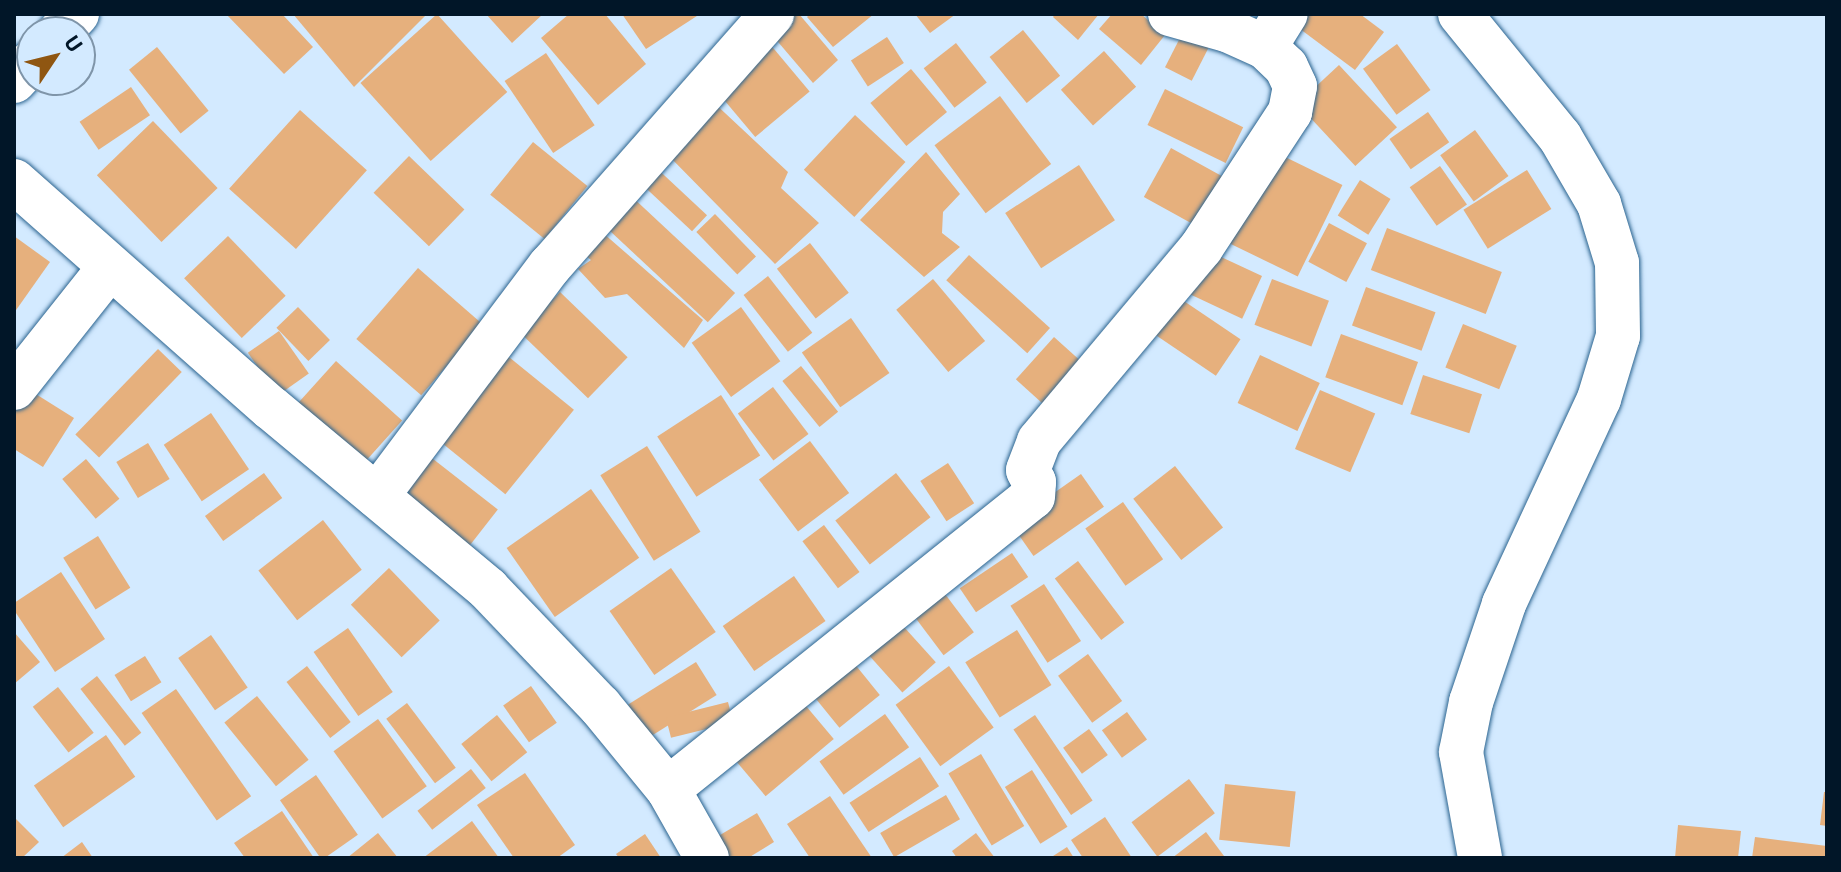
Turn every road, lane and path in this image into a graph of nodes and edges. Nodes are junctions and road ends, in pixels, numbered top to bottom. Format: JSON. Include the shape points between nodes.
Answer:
{"nodes":[{"id":1,"x":772,"y":14,"type":"edge"},
{"id":2,"x":1170,"y":14,"type":"edge"},
{"id":3,"x":1460,"y":14,"type":"edge"},
{"id":4,"x":1276,"y":31,"type":"edge"},
{"id":5,"x":14,"y":181,"type":"edge"},
{"id":6,"x":109,"y":268,"type":"junction"},
{"id":7,"x":14,"y":388,"type":"edge"},
{"id":8,"x":377,"y":496,"type":"junction"},
{"id":9,"x":668,"y":789,"type":"junction"},
{"id":10,"x":707,"y":858,"type":"edge"},
{"id":11,"x":1480,"y":858,"type":"edge"}],
"edges":[{"from":1,"to":8,"type":"street","via":[[550,266]]},
{"from":2,"to":4,"type":"street","via":[[1227,30]]},
{"from":3,"to":11,"type":"street","via":[[1560,137],[1599,204],[1617,263],[1618,336],[1599,399],[1504,604],[1471,702],[1461,752]]},
{"from":4,"to":9,"type":"street","via":[[1295,86],[1290,112],[1201,248],[1039,441],[1028,470],[1033,497]]},
{"from":5,"to":6,"type":"street"},
{"from":6,"to":7,"type":"street"},
{"from":6,"to":8,"type":"street"},
{"from":8,"to":9,"type":"street","via":[[488,589],[600,706]]},
{"from":9,"to":10,"type":"street"}]}
